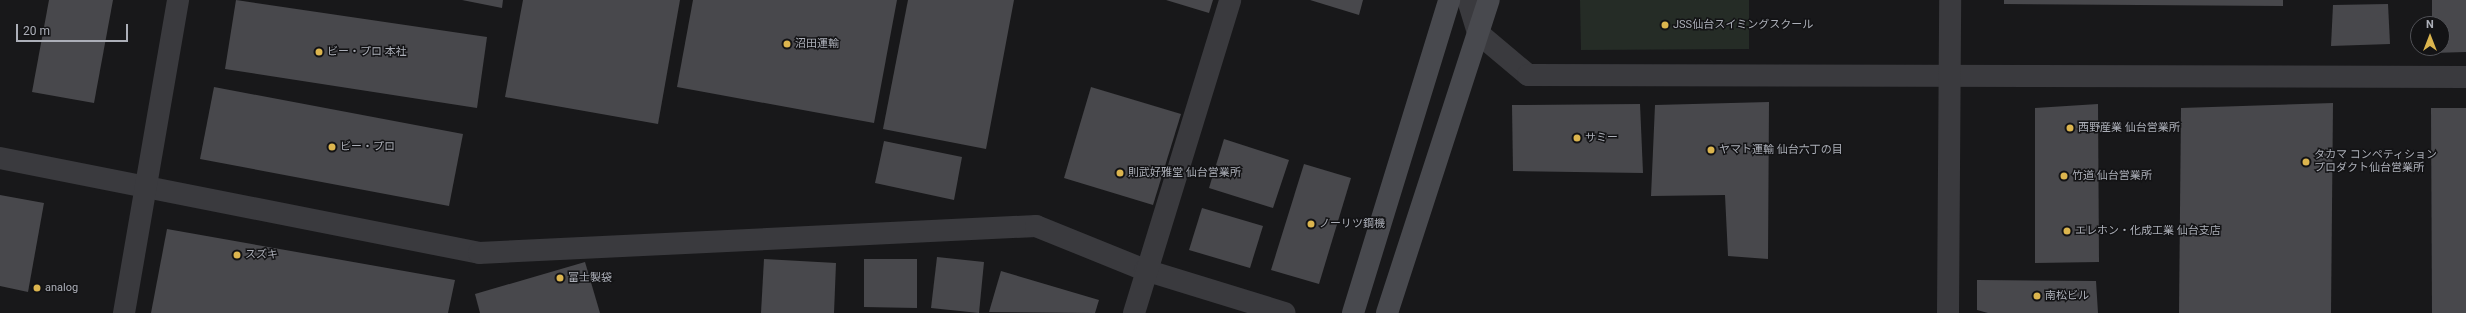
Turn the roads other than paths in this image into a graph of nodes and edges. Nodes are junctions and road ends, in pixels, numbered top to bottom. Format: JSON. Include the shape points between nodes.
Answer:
{"nodes":[{"id":1,"x":178,"y":0,"type":"edge"},
{"id":2,"x":1230,"y":0,"type":"edge"},
{"id":3,"x":1449,"y":0,"type":"edge"},
{"id":4,"x":1468,"y":0,"type":"edge"},
{"id":5,"x":1489,"y":0,"type":"edge"},
{"id":6,"x":1950,"y":0,"type":"edge"},
{"id":7,"x":1478,"y":33,"type":"junction"},
{"id":8,"x":1950,"y":76,"type":"junction"},
{"id":9,"x":2466,"y":77,"type":"edge"},
{"id":10,"x":0,"y":158,"type":"edge"},
{"id":11,"x":145,"y":187,"type":"junction"},
{"id":12,"x":1145,"y":270,"type":"junction"},
{"id":13,"x":124,"y":313,"type":"edge"},
{"id":14,"x":1134,"y":313,"type":"edge"},
{"id":15,"x":1285,"y":313,"type":"edge"},
{"id":16,"x":1353,"y":313,"type":"edge"},
{"id":17,"x":1387,"y":313,"type":"edge"},
{"id":18,"x":1948,"y":313,"type":"edge"}],
"edges":[{"from":1,"to":11,"type":"street"},
{"from":2,"to":12,"type":"street"},
{"from":3,"to":16,"type":"street"},
{"from":4,"to":7,"type":"street"},
{"from":5,"to":7,"type":"street"},
{"from":6,"to":8,"type":"street"},
{"from":7,"to":8,"type":"street","via":[[1528,76]]},
{"from":7,"to":17,"type":"street"},
{"from":8,"to":9,"type":"street"},
{"from":8,"to":18,"type":"street"},
{"from":10,"to":11,"type":"street"},
{"from":11,"to":12,"type":"street","via":[[479,253],[1036,226]]},
{"from":11,"to":13,"type":"street"},
{"from":12,"to":14,"type":"street"},
{"from":12,"to":15,"type":"street"}]}
